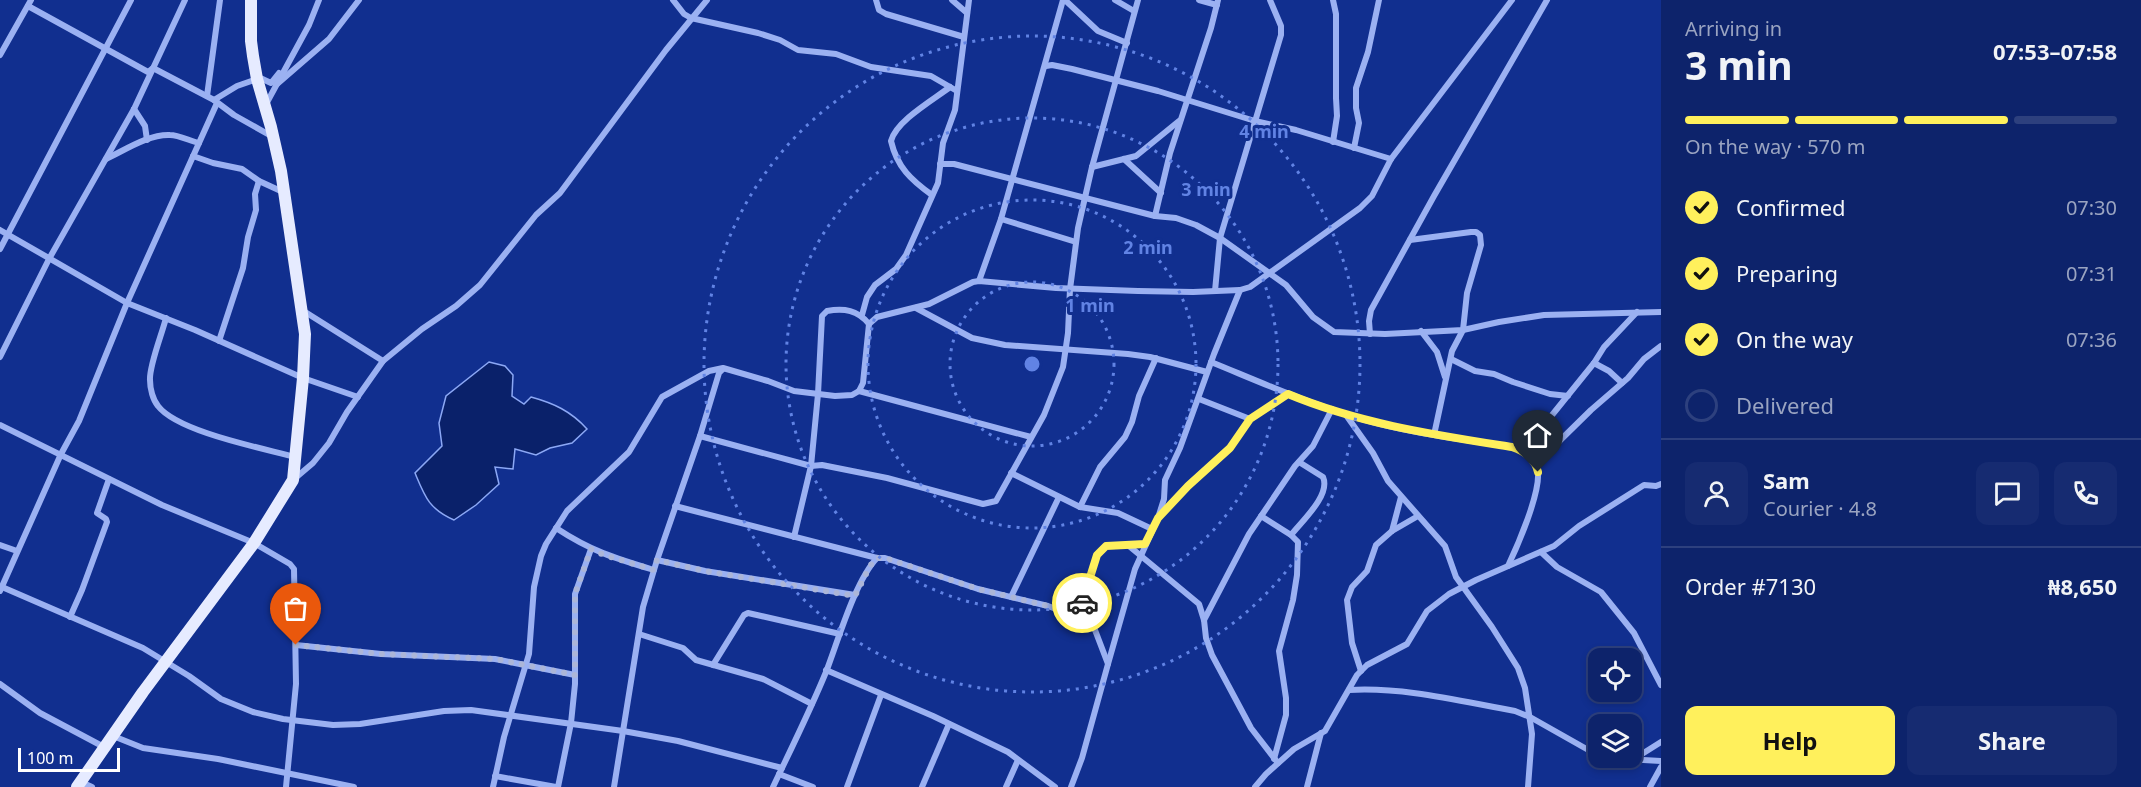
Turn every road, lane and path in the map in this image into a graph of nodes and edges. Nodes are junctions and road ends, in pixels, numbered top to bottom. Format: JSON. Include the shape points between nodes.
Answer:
{"nodes":[{"id":1,"x":131,"y":0,"type":"edge"},
{"id":2,"x":185,"y":0,"type":"edge"},
{"id":3,"x":220,"y":0,"type":"edge"},
{"id":4,"x":251,"y":0,"type":"edge"},
{"id":5,"x":319,"y":0,"type":"edge"},
{"id":6,"x":359,"y":0,"type":"edge"},
{"id":7,"x":673,"y":0,"type":"edge"},
{"id":8,"x":707,"y":0,"type":"edge"},
{"id":9,"x":876,"y":0,"type":"edge"},
{"id":10,"x":952,"y":0,"type":"edge"},
{"id":11,"x":969,"y":0,"type":"edge"},
{"id":12,"x":1064,"y":0,"type":"edge"},
{"id":13,"x":1115,"y":0,"type":"edge"},
{"id":14,"x":1138,"y":0,"type":"edge"},
{"id":15,"x":1199,"y":0,"type":"edge"},
{"id":16,"x":1270,"y":0,"type":"edge"},
{"id":17,"x":1333,"y":0,"type":"edge"},
{"id":18,"x":1379,"y":0,"type":"edge"},
{"id":19,"x":1512,"y":0,"type":"edge"},
{"id":20,"x":1547,"y":0,"type":"edge"},
{"id":21,"x":29,"y":3,"type":"edge"},
{"id":22,"x":1217,"y":3,"type":"edge"},
{"id":23,"x":1134,"y":11,"type":"junction"},
{"id":24,"x":967,"y":13,"type":"junction"},
{"id":25,"x":691,"y":18,"type":"junction"},
{"id":26,"x":964,"y":37,"type":"junction"},
{"id":27,"x":1127,"y":43,"type":"junction"},
{"id":28,"x":105,"y":48,"type":"junction"},
{"id":29,"x":0,"y":55,"type":"edge"},
{"id":30,"x":287,"y":63,"type":"junction"},
{"id":31,"x":1046,"y":66,"type":"junction"},
{"id":32,"x":153,"y":68,"type":"junction"},
{"id":33,"x":257,"y":78,"type":"junction"},
{"id":34,"x":1117,"y":81,"type":"junction"},
{"id":35,"x":276,"y":86,"type":"junction"},
{"id":36,"x":950,"y":87,"type":"junction"},
{"id":37,"x":957,"y":91,"type":"junction"},
{"id":38,"x":207,"y":96,"type":"junction"},
{"id":39,"x":215,"y":101,"type":"junction"},
{"id":40,"x":1188,"y":101,"type":"junction"},
{"id":41,"x":265,"y":107,"type":"junction"},
{"id":42,"x":134,"y":109,"type":"junction"},
{"id":43,"x":1179,"y":121,"type":"junction"},
{"id":44,"x":1255,"y":121,"type":"junction"},
{"id":45,"x":273,"y":138,"type":"junction"},
{"id":46,"x":147,"y":140,"type":"junction"},
{"id":47,"x":1333,"y":142,"type":"junction"},
{"id":48,"x":199,"y":143,"type":"junction"},
{"id":49,"x":1354,"y":148,"type":"junction"},
{"id":50,"x":193,"y":156,"type":"junction"},
{"id":51,"x":105,"y":159,"type":"junction"},
{"id":52,"x":1124,"y":159,"type":"junction"},
{"id":53,"x":1391,"y":159,"type":"junction"},
{"id":54,"x":940,"y":164,"type":"junction"},
{"id":55,"x":1092,"y":167,"type":"junction"},
{"id":56,"x":1013,"y":179,"type":"junction"},
{"id":57,"x":259,"y":181,"type":"junction"},
{"id":58,"x":284,"y":192,"type":"junction"},
{"id":59,"x":1161,"y":193,"type":"junction"},
{"id":60,"x":932,"y":195,"type":"junction"},
{"id":61,"x":1084,"y":199,"type":"junction"},
{"id":62,"x":1155,"y":216,"type":"junction"},
{"id":63,"x":1001,"y":219,"type":"junction"},
{"id":64,"x":0,"y":230,"type":"edge"},
{"id":65,"x":8,"y":235,"type":"junction"},
{"id":66,"x":1220,"y":238,"type":"junction"},
{"id":67,"x":1410,"y":240,"type":"junction"},
{"id":68,"x":1076,"y":242,"type":"junction"},
{"id":69,"x":0,"y":249,"type":"edge"},
{"id":70,"x":49,"y":259,"type":"junction"},
{"id":71,"x":1271,"y":273,"type":"junction"},
{"id":72,"x":979,"y":281,"type":"junction"},
{"id":73,"x":1070,"y":289,"type":"junction"},
{"id":74,"x":1240,"y":290,"type":"junction"},
{"id":75,"x":1215,"y":291,"type":"junction"},
{"id":76,"x":127,"y":303,"type":"junction"},
{"id":77,"x":916,"y":307,"type":"junction"},
{"id":78,"x":301,"y":310,"type":"junction"},
{"id":79,"x":1638,"y":311,"type":"junction"},
{"id":80,"x":1661,"y":312,"type":"edge"},
{"id":81,"x":862,"y":315,"type":"junction"},
{"id":82,"x":166,"y":318,"type":"junction"},
{"id":83,"x":869,"y":324,"type":"junction"},
{"id":84,"x":1463,"y":330,"type":"junction"},
{"id":85,"x":1421,"y":331,"type":"junction"},
{"id":86,"x":1370,"y":334,"type":"junction"},
{"id":87,"x":219,"y":341,"type":"junction"},
{"id":88,"x":1661,"y":346,"type":"edge"},
{"id":89,"x":1065,"y":351,"type":"junction"},
{"id":90,"x":0,"y":357,"type":"edge"},
{"id":91,"x":1156,"y":358,"type":"junction"},
{"id":92,"x":1451,"y":359,"type":"junction"},
{"id":93,"x":383,"y":361,"type":"junction"},
{"id":94,"x":1211,"y":362,"type":"junction"},
{"id":95,"x":1594,"y":363,"type":"junction"},
{"id":96,"x":723,"y":368,"type":"junction"},
{"id":97,"x":1208,"y":372,"type":"junction"},
{"id":98,"x":303,"y":378,"type":"junction"},
{"id":99,"x":1446,"y":378,"type":"junction"},
{"id":100,"x":1622,"y":383,"type":"junction"},
{"id":101,"x":859,"y":391,"type":"junction"},
{"id":102,"x":818,"y":394,"type":"junction"},
{"id":103,"x":1288,"y":394,"type":"junction"},
{"id":104,"x":1568,"y":396,"type":"junction"},
{"id":105,"x":358,"y":397,"type":"junction"},
{"id":106,"x":1199,"y":399,"type":"junction"},
{"id":107,"x":1332,"y":410,"type":"junction"},
{"id":108,"x":1345,"y":414,"type":"junction"},
{"id":109,"x":1250,"y":419,"type":"junction"},
{"id":110,"x":0,"y":425,"type":"edge"},
{"id":111,"x":1434,"y":435,"type":"junction"},
{"id":112,"x":700,"y":436,"type":"junction"},
{"id":113,"x":1031,"y":437,"type":"junction"},
{"id":114,"x":1523,"y":451,"type":"junction"},
{"id":115,"x":61,"y":454,"type":"junction"},
{"id":116,"x":296,"y":457,"type":"junction"},
{"id":117,"x":1299,"y":462,"type":"junction"},
{"id":118,"x":1536,"y":464,"type":"junction"},
{"id":119,"x":811,"y":466,"type":"junction"},
{"id":120,"x":1011,"y":473,"type":"junction"},
{"id":121,"x":109,"y":479,"type":"junction"},
{"id":122,"x":293,"y":480,"type":"junction"},
{"id":123,"x":1661,"y":484,"type":"edge"},
{"id":124,"x":1059,"y":497,"type":"junction"},
{"id":125,"x":1401,"y":497,"type":"junction"},
{"id":126,"x":675,"y":506,"type":"junction"},
{"id":127,"x":1080,"y":507,"type":"junction"},
{"id":128,"x":1261,"y":516,"type":"junction"},
{"id":129,"x":1418,"y":516,"type":"junction"},
{"id":130,"x":1158,"y":518,"type":"junction"},
{"id":131,"x":556,"y":528,"type":"junction"},
{"id":132,"x":1152,"y":529,"type":"junction"},
{"id":133,"x":1392,"y":531,"type":"junction"},
{"id":134,"x":1291,"y":535,"type":"junction"},
{"id":135,"x":794,"y":537,"type":"junction"},
{"id":136,"x":254,"y":543,"type":"junction"},
{"id":137,"x":1145,"y":544,"type":"junction"},
{"id":138,"x":0,"y":545,"type":"edge"},
{"id":139,"x":1129,"y":546,"type":"junction"},
{"id":140,"x":591,"y":549,"type":"junction"},
{"id":141,"x":17,"y":551,"type":"junction"},
{"id":142,"x":1541,"y":552,"type":"junction"},
{"id":143,"x":1141,"y":554,"type":"junction"},
{"id":144,"x":877,"y":558,"type":"junction"},
{"id":145,"x":657,"y":560,"type":"junction"},
{"id":146,"x":1508,"y":567,"type":"junction"},
{"id":147,"x":654,"y":570,"type":"junction"},
{"id":148,"x":1463,"y":586,"type":"junction"},
{"id":149,"x":1,"y":589,"type":"edge"},
{"id":150,"x":855,"y":596,"type":"junction"},
{"id":151,"x":1011,"y":597,"type":"junction"},
{"id":152,"x":70,"y":616,"type":"junction"},
{"id":153,"x":1077,"y":617,"type":"junction"},
{"id":154,"x":1204,"y":620,"type":"junction"},
{"id":155,"x":639,"y":633,"type":"junction"},
{"id":156,"x":840,"y":634,"type":"junction"},
{"id":157,"x":296,"y":645,"type":"junction"},
{"id":158,"x":166,"y":662,"type":"junction"},
{"id":159,"x":525,"y":664,"type":"junction"},
{"id":160,"x":1108,"y":664,"type":"junction"},
{"id":161,"x":713,"y":665,"type":"junction"},
{"id":162,"x":826,"y":670,"type":"junction"},
{"id":163,"x":1361,"y":671,"type":"junction"},
{"id":164,"x":575,"y":675,"type":"junction"},
{"id":165,"x":0,"y":684,"type":"edge"},
{"id":166,"x":1661,"y":685,"type":"edge"},
{"id":167,"x":1349,"y":690,"type":"junction"},
{"id":168,"x":881,"y":695,"type":"junction"},
{"id":169,"x":812,"y":704,"type":"junction"},
{"id":170,"x":510,"y":715,"type":"junction"},
{"id":171,"x":1530,"y":717,"type":"junction"},
{"id":172,"x":293,"y":721,"type":"junction"},
{"id":173,"x":571,"y":723,"type":"junction"},
{"id":174,"x":949,"y":724,"type":"junction"},
{"id":175,"x":623,"y":731,"type":"junction"},
{"id":176,"x":1321,"y":733,"type":"junction"},
{"id":177,"x":112,"y":736,"type":"junction"},
{"id":178,"x":1661,"y":742,"type":"edge"},
{"id":179,"x":104,"y":747,"type":"junction"},
{"id":180,"x":1588,"y":750,"type":"edge"},
{"id":181,"x":1642,"y":754,"type":"edge"},
{"id":182,"x":1018,"y":760,"type":"junction"},
{"id":183,"x":1642,"y":760,"type":"edge"},
{"id":184,"x":1276,"y":761,"type":"junction"},
{"id":185,"x":1661,"y":761,"type":"edge"},
{"id":186,"x":1661,"y":767,"type":"edge"},
{"id":187,"x":781,"y":771,"type":"junction"},
{"id":188,"x":287,"y":772,"type":"junction"},
{"id":189,"x":495,"y":776,"type":"junction"},
{"id":190,"x":83,"y":785,"type":"edge"},
{"id":191,"x":286,"y":787,"type":"edge"},
{"id":192,"x":354,"y":787,"type":"edge"},
{"id":193,"x":493,"y":787,"type":"edge"},
{"id":194,"x":557,"y":787,"type":"edge"},
{"id":195,"x":614,"y":787,"type":"edge"},
{"id":196,"x":773,"y":787,"type":"edge"},
{"id":197,"x":813,"y":787,"type":"edge"},
{"id":198,"x":847,"y":787,"type":"edge"},
{"id":199,"x":922,"y":787,"type":"edge"},
{"id":200,"x":1006,"y":787,"type":"edge"},
{"id":201,"x":1055,"y":787,"type":"edge"},
{"id":202,"x":1071,"y":787,"type":"edge"},
{"id":203,"x":1256,"y":787,"type":"edge"},
{"id":204,"x":1307,"y":787,"type":"edge"},
{"id":205,"x":1528,"y":787,"type":"edge"},
{"id":206,"x":1650,"y":787,"type":"edge"}],
"edges":[{"from":1,"to":28,"type":"street"},
{"from":2,"to":32,"type":"street"},
{"from":3,"to":38,"type":"street"},
{"from":4,"to":33,"type":"main road","via":[[251,41]]},
{"from":5,"to":30,"type":"street"},
{"from":6,"to":35,"type":"street","via":[[329,39]]},
{"from":7,"to":25,"type":"street"},
{"from":8,"to":25,"type":"street"},
{"from":9,"to":26,"type":"street","via":[[886,14]]},
{"from":10,"to":24,"type":"street"},
{"from":11,"to":24,"type":"street"},
{"from":12,"to":27,"type":"street","via":[[1098,31]]},
{"from":12,"to":31,"type":"street"},
{"from":13,"to":23,"type":"street"},
{"from":14,"to":23,"type":"street"},
{"from":15,"to":22,"type":"street"},
{"from":16,"to":44,"type":"street","via":[[1281,35]]},
{"from":17,"to":47,"type":"street","via":[[1337,116]]},
{"from":18,"to":49,"type":"street","via":[[1356,88],[1359,123]]},
{"from":19,"to":53,"type":"street"},
{"from":20,"to":67,"type":"street"},
{"from":21,"to":28,"type":"street"},
{"from":21,"to":29,"type":"street"},
{"from":22,"to":40,"type":"street"},
{"from":23,"to":27,"type":"street"},
{"from":24,"to":26,"type":"street"},
{"from":25,"to":36,"type":"street","via":[[758,33],[798,50],[836,54],[871,67],[931,76]]},
{"from":25,"to":93,"type":"street","via":[[560,193],[536,215],[480,285]]},
{"from":26,"to":37,"type":"street"},
{"from":27,"to":34,"type":"street"},
{"from":28,"to":32,"type":"street","via":[[148,72]]},
{"from":28,"to":65,"type":"street"},
{"from":30,"to":33,"type":"street","via":[[271,83]]},
{"from":30,"to":35,"type":"street"},
{"from":31,"to":34,"type":"street"},
{"from":31,"to":56,"type":"street"},
{"from":32,"to":38,"type":"street"},
{"from":32,"to":42,"type":"street"},
{"from":33,"to":39,"type":"street"},
{"from":33,"to":41,"type":"main road"},
{"from":34,"to":40,"type":"street"},
{"from":34,"to":55,"type":"street"},
{"from":35,"to":41,"type":"street"},
{"from":36,"to":37,"type":"street"},
{"from":36,"to":60,"type":"street","via":[[905,121],[891,141],[906,174]]},
{"from":37,"to":54,"type":"street"},
{"from":38,"to":39,"type":"street"},
{"from":39,"to":45,"type":"street"},
{"from":39,"to":48,"type":"street"},
{"from":40,"to":43,"type":"street"},
{"from":40,"to":44,"type":"street"},
{"from":41,"to":45,"type":"main road"},
{"from":42,"to":46,"type":"street","via":[[145,126]]},
{"from":42,"to":51,"type":"street"},
{"from":43,"to":52,"type":"street","via":[[1138,155]]},
{"from":43,"to":59,"type":"street"},
{"from":44,"to":47,"type":"street"},
{"from":44,"to":66,"type":"street"},
{"from":45,"to":58,"type":"main road"},
{"from":46,"to":48,"type":"street","via":[[171,135]]},
{"from":46,"to":51,"type":"street"},
{"from":47,"to":49,"type":"street"},
{"from":48,"to":50,"type":"street"},
{"from":49,"to":53,"type":"street"},
{"from":50,"to":57,"type":"street","via":[[242,169]]},
{"from":50,"to":76,"type":"street"},
{"from":51,"to":70,"type":"street"},
{"from":52,"to":55,"type":"street"},
{"from":52,"to":59,"type":"street"},
{"from":53,"to":71,"type":"street","via":[[1372,196],[1360,208]]},
{"from":54,"to":56,"type":"street"},
{"from":54,"to":60,"type":"street"},
{"from":55,"to":61,"type":"street"},
{"from":56,"to":61,"type":"street"},
{"from":56,"to":63,"type":"street"},
{"from":57,"to":58,"type":"street"},
{"from":57,"to":87,"type":"street","via":[[243,268]]},
{"from":58,"to":78,"type":"main road"},
{"from":59,"to":62,"type":"street"},
{"from":60,"to":81,"type":"street","via":[[906,255],[896,269],[875,285]]},
{"from":61,"to":62,"type":"street"},
{"from":61,"to":68,"type":"street"},
{"from":62,"to":66,"type":"street","via":[[1176,218]]},
{"from":63,"to":68,"type":"street"},
{"from":63,"to":72,"type":"street"},
{"from":64,"to":65,"type":"street"},
{"from":65,"to":69,"type":"street"},
{"from":65,"to":70,"type":"street"},
{"from":66,"to":71,"type":"street"},
{"from":66,"to":75,"type":"street"},
{"from":67,"to":84,"type":"street","via":[[1471,232],[1480,235]]},
{"from":67,"to":86,"type":"street","via":[[1371,310]]},
{"from":68,"to":73,"type":"street"},
{"from":70,"to":76,"type":"street"},
{"from":70,"to":90,"type":"street"},
{"from":71,"to":74,"type":"street"},
{"from":71,"to":86,"type":"street","via":[[1323,326],[1334,332]]},
{"from":72,"to":73,"type":"street"},
{"from":72,"to":77,"type":"street"},
{"from":73,"to":75,"type":"street"},
{"from":73,"to":89,"type":"street"},
{"from":74,"to":75,"type":"street"},
{"from":74,"to":94,"type":"street"},
{"from":76,"to":82,"type":"street"},
{"from":76,"to":115,"type":"street","via":[[79,421]]},
{"from":77,"to":83,"type":"street","via":[[877,317]]},
{"from":77,"to":89,"type":"street","via":[[972,338]]},
{"from":78,"to":93,"type":"street"},
{"from":78,"to":98,"type":"main road","via":[[305,334]]},
{"from":79,"to":80,"type":"street"},
{"from":79,"to":84,"type":"street","via":[[1544,315]]},
{"from":79,"to":95,"type":"street"},
{"from":81,"to":83,"type":"street"},
{"from":81,"to":102,"type":"street","via":[[836,310],[822,316]]},
{"from":82,"to":87,"type":"street"},
{"from":82,"to":116,"type":"street","via":[[150,374],[158,407],[186,427]]},
{"from":83,"to":101,"type":"street","via":[[866,367]]},
{"from":84,"to":85,"type":"street"},
{"from":84,"to":92,"type":"street"},
{"from":85,"to":86,"type":"street"},
{"from":85,"to":99,"type":"street","via":[[1437,352]]},
{"from":87,"to":98,"type":"street"},
{"from":88,"to":100,"type":"street"},
{"from":89,"to":91,"type":"street"},
{"from":89,"to":113,"type":"street","via":[[1044,415]]},
{"from":91,"to":97,"type":"street"},
{"from":91,"to":127,"type":"street","via":[[1125,437],[1100,467]]},
{"from":92,"to":99,"type":"street"},
{"from":92,"to":104,"type":"street","via":[[1475,371]]},
{"from":93,"to":105,"type":"street"},
{"from":94,"to":97,"type":"street"},
{"from":94,"to":103,"type":"street"},
{"from":95,"to":100,"type":"street"},
{"from":95,"to":104,"type":"street"},
{"from":96,"to":102,"type":"street","via":[[794,391]]},
{"from":96,"to":112,"type":"street"},
{"from":96,"to":131,"type":"street","via":[[709,371],[662,396],[629,452],[567,511]]},
{"from":97,"to":106,"type":"street"},
{"from":98,"to":105,"type":"street"},
{"from":98,"to":116,"type":"main road"},
{"from":99,"to":111,"type":"street"},
{"from":100,"to":118,"type":"street"},
{"from":101,"to":102,"type":"street","via":[[852,395]]},
{"from":101,"to":113,"type":"street"},
{"from":102,"to":119,"type":"street"},
{"from":103,"to":107,"type":"street"},
{"from":103,"to":109,"type":"street"},
{"from":104,"to":114,"type":"street"},
{"from":105,"to":122,"type":"street","via":[[329,443]]},
{"from":106,"to":109,"type":"street"},
{"from":106,"to":130,"type":"street","via":[[1165,480]]},
{"from":107,"to":108,"type":"street"},
{"from":107,"to":117,"type":"street","via":[[1313,446]]},
{"from":108,"to":111,"type":"street"},
{"from":108,"to":125,"type":"street"},
{"from":109,"to":130,"type":"street","via":[[1230,448]]},
{"from":110,"to":115,"type":"street"},
{"from":111,"to":114,"type":"street"},
{"from":112,"to":119,"type":"street"},
{"from":112,"to":126,"type":"street"},
{"from":113,"to":120,"type":"street"},
{"from":114,"to":118,"type":"street"},
{"from":115,"to":121,"type":"street"},
{"from":115,"to":141,"type":"street"},
{"from":116,"to":122,"type":"main road"},
{"from":117,"to":128,"type":"street"},
{"from":117,"to":134,"type":"street","via":[[1323,477],[1325,489]]},
{"from":118,"to":146,"type":"street","via":[[1533,502]]},
{"from":119,"to":120,"type":"street","via":[[876,476],[988,504],[996,501]]},
{"from":119,"to":135,"type":"street"},
{"from":120,"to":124,"type":"street"},
{"from":121,"to":136,"type":"street"},
{"from":121,"to":152,"type":"street","via":[[97,513],[107,522]]},
{"from":122,"to":136,"type":"main road"},
{"from":123,"to":142,"type":"street","via":[[1644,485]]},
{"from":124,"to":127,"type":"street"},
{"from":124,"to":151,"type":"street"},
{"from":125,"to":129,"type":"street"},
{"from":125,"to":133,"type":"street"},
{"from":126,"to":135,"type":"street"},
{"from":126,"to":145,"type":"street"},
{"from":127,"to":132,"type":"street","via":[[1118,513]]},
{"from":128,"to":134,"type":"street"},
{"from":128,"to":154,"type":"street"},
{"from":129,"to":133,"type":"street"},
{"from":129,"to":148,"type":"street","via":[[1445,546]]},
{"from":130,"to":132,"type":"street"},
{"from":131,"to":140,"type":"street"},
{"from":131,"to":159,"type":"street","via":[[541,556]]},
{"from":132,"to":137,"type":"street"},
{"from":133,"to":163,"type":"street","via":[[1376,545],[1367,571],[1352,587],[1347,600],[1352,643]]},
{"from":134,"to":184,"type":"street","via":[[1298,542],[1297,575],[1280,651],[1286,715]]},
{"from":135,"to":144,"type":"street"},
{"from":136,"to":157,"type":"street","via":[[294,569]]},
{"from":136,"to":158,"type":"main road"},
{"from":137,"to":139,"type":"street"},
{"from":137,"to":143,"type":"street"},
{"from":138,"to":141,"type":"street"},
{"from":139,"to":143,"type":"street"},
{"from":139,"to":153,"type":"street","via":[[1106,546],[1097,555]]},
{"from":140,"to":147,"type":"street"},
{"from":140,"to":164,"type":"street","via":[[575,594]]},
{"from":141,"to":149,"type":"street"},
{"from":142,"to":146,"type":"street"},
{"from":142,"to":166,"type":"street","via":[[1557,567],[1600,592],[1634,633]]},
{"from":143,"to":154,"type":"street","via":[[1199,604]]},
{"from":143,"to":160,"type":"street"},
{"from":144,"to":150,"type":"street"},
{"from":144,"to":151,"type":"street"},
{"from":145,"to":147,"type":"street"},
{"from":145,"to":150,"type":"street"},
{"from":146,"to":148,"type":"street"},
{"from":147,"to":155,"type":"street"},
{"from":148,"to":163,"type":"street","via":[[1427,611],[1407,644]]},
{"from":148,"to":171,"type":"street","via":[[1518,668]]},
{"from":149,"to":152,"type":"street"},
{"from":150,"to":156,"type":"street"},
{"from":151,"to":153,"type":"street"},
{"from":152,"to":158,"type":"street","via":[[144,648]]},
{"from":153,"to":160,"type":"street","via":[[1095,630]]},
{"from":154,"to":184,"type":"street","via":[[1212,655],[1251,728]]},
{"from":155,"to":161,"type":"street","via":[[683,648],[696,660]]},
{"from":155,"to":175,"type":"street"},
{"from":156,"to":161,"type":"street","via":[[748,613]]},
{"from":156,"to":162,"type":"street"},
{"from":157,"to":159,"type":"street"},
{"from":157,"to":172,"type":"street"},
{"from":158,"to":172,"type":"street","via":[[221,699]]},
{"from":158,"to":177,"type":"main road"},
{"from":159,"to":164,"type":"street"},
{"from":159,"to":170,"type":"street"},
{"from":160,"to":202,"type":"street"},
{"from":161,"to":169,"type":"street","via":[[763,679]]},
{"from":162,"to":168,"type":"street"},
{"from":162,"to":169,"type":"street"},
{"from":163,"to":167,"type":"street"},
{"from":164,"to":173,"type":"street"},
{"from":165,"to":179,"type":"street","via":[[40,713]]},
{"from":167,"to":171,"type":"street","via":[[1408,691]]},
{"from":167,"to":176,"type":"street"},
{"from":168,"to":174,"type":"street"},
{"from":168,"to":198,"type":"street"},
{"from":169,"to":187,"type":"street"},
{"from":170,"to":172,"type":"street","via":[[471,710],[360,724]]},
{"from":170,"to":173,"type":"street"},
{"from":170,"to":189,"type":"street"},
{"from":171,"to":180,"type":"street"},
{"from":171,"to":205,"type":"street"},
{"from":172,"to":188,"type":"street"},
{"from":173,"to":175,"type":"street"},
{"from":173,"to":194,"type":"street"},
{"from":174,"to":182,"type":"street"},
{"from":174,"to":199,"type":"street"},
{"from":175,"to":187,"type":"street","via":[[678,741]]},
{"from":175,"to":195,"type":"street"},
{"from":176,"to":184,"type":"street"},
{"from":176,"to":204,"type":"street"},
{"from":177,"to":179,"type":"main road"},
{"from":177,"to":188,"type":"street","via":[[150,750]]},
{"from":178,"to":181,"type":"street"},
{"from":179,"to":190,"type":"main road"},
{"from":182,"to":200,"type":"street"},
{"from":182,"to":201,"type":"street"},
{"from":183,"to":185,"type":"street"},
{"from":184,"to":203,"type":"street"},
{"from":186,"to":206,"type":"street"},
{"from":187,"to":196,"type":"street"},
{"from":187,"to":197,"type":"street"},
{"from":188,"to":191,"type":"street"},
{"from":188,"to":192,"type":"street"},
{"from":189,"to":193,"type":"street"},
{"from":189,"to":194,"type":"street"}]}
